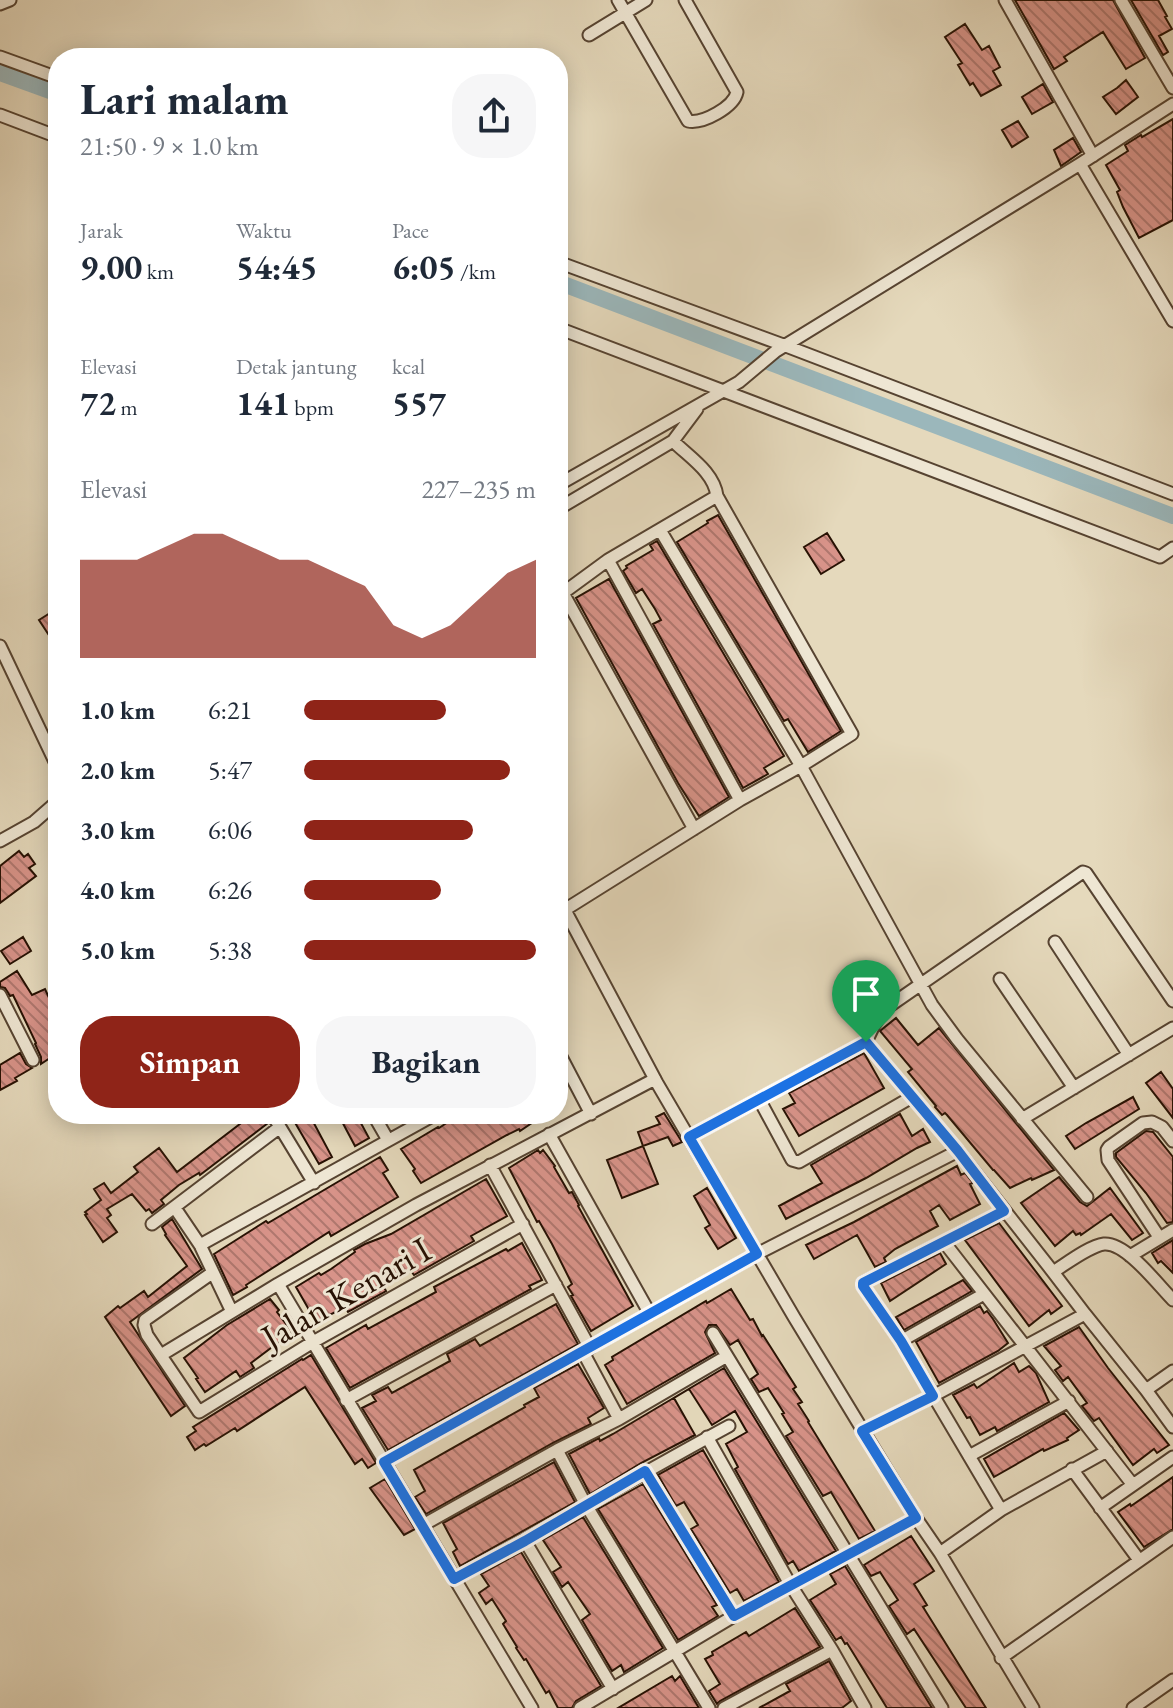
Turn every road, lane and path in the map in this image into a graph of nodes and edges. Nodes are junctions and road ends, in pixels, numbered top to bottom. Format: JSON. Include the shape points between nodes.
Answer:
{"nodes":[{"id":1,"x":10,"y":0,"type":"edge"},
{"id":2,"x":618,"y":0,"type":"edge"},
{"id":3,"x":646,"y":0,"type":"edge"},
{"id":4,"x":685,"y":0,"type":"edge"},
{"id":5,"x":1005,"y":0,"type":"edge"},
{"id":6,"x":1121,"y":0,"type":"edge"},
{"id":7,"x":0,"y":4,"type":"edge"},
{"id":8,"x":626,"y":13,"type":"junction"},
{"id":9,"x":589,"y":35,"type":"dead end"},
{"id":10,"x":0,"y":57,"type":"edge"},
{"id":11,"x":48,"y":74,"type":"edge"},
{"id":12,"x":1173,"y":88,"type":"edge"},
{"id":13,"x":1173,"y":104,"type":"edge"},
{"id":14,"x":0,"y":115,"type":"edge"},
{"id":15,"x":48,"y":133,"type":"edge"},
{"id":16,"x":1093,"y":156,"type":"junction"},
{"id":17,"x":1080,"y":164,"type":"junction"},
{"id":18,"x":568,"y":266,"type":"edge"},
{"id":19,"x":1173,"y":321,"type":"edge"},
{"id":20,"x":568,"y":332,"type":"edge"},
{"id":21,"x":781,"y":348,"type":"junction"},
{"id":22,"x":723,"y":391,"type":"junction"},
{"id":23,"x":701,"y":403,"type":"junction"},
{"id":24,"x":673,"y":441,"type":"junction"},
{"id":25,"x":568,"y":479,"type":"edge"},
{"id":26,"x":1173,"y":494,"type":"edge"},
{"id":27,"x":717,"y":496,"type":"junction"},
{"id":28,"x":568,"y":503,"type":"edge"},
{"id":29,"x":660,"y":530,"type":"junction"},
{"id":30,"x":1173,"y":548,"type":"edge"},
{"id":31,"x":608,"y":560,"type":"junction"},
{"id":32,"x":568,"y":589,"type":"edge"},
{"id":33,"x":568,"y":602,"type":"edge"},
{"id":34,"x":0,"y":646,"type":"edge"},
{"id":35,"x":48,"y":747,"type":"edge"},
{"id":36,"x":801,"y":766,"type":"junction"},
{"id":37,"x":740,"y":800,"type":"junction"},
{"id":38,"x":48,"y":810,"type":"edge"},
{"id":39,"x":694,"y":829,"type":"junction"},
{"id":40,"x":0,"y":841,"type":"edge"},
{"id":41,"x":568,"y":908,"type":"edge"},
{"id":42,"x":568,"y":913,"type":"edge"},
{"id":43,"x":1055,"y":942,"type":"dead end"},
{"id":44,"x":1000,"y":979,"type":"dead end"},
{"id":45,"x":920,"y":984,"type":"junction"},
{"id":46,"x":0,"y":995,"type":"edge"},
{"id":47,"x":1173,"y":1001,"type":"edge"},
{"id":48,"x":1173,"y":1028,"type":"edge"},
{"id":49,"x":866,"y":1042,"type":"junction"},
{"id":50,"x":1129,"y":1055,"type":"junction"},
{"id":51,"x":33,"y":1060,"type":"dead end"},
{"id":52,"x":568,"y":1070,"type":"edge"},
{"id":53,"x":655,"y":1079,"type":"junction"},
{"id":54,"x":1074,"y":1088,"type":"junction"},
{"id":55,"x":912,"y":1097,"type":"junction"},
{"id":56,"x":759,"y":1099,"type":"junction"},
{"id":57,"x":591,"y":1114,"type":"junction"},
{"id":58,"x":1022,"y":1119,"type":"junction"},
{"id":59,"x":278,"y":1124,"type":"edge"},
{"id":60,"x":379,"y":1124,"type":"edge"},
{"id":61,"x":418,"y":1124,"type":"edge"},
{"id":62,"x":280,"y":1127,"type":"junction"},
{"id":63,"x":549,"y":1134,"type":"junction"},
{"id":64,"x":689,"y":1137,"type":"junction"},
{"id":65,"x":388,"y":1140,"type":"junction"},
{"id":66,"x":1173,"y":1141,"type":"edge"},
{"id":67,"x":958,"y":1151,"type":"junction"},
{"id":68,"x":490,"y":1165,"type":"junction"},
{"id":69,"x":314,"y":1183,"type":"junction"},
{"id":70,"x":1087,"y":1197,"type":"dead end"},
{"id":71,"x":175,"y":1208,"type":"junction"},
{"id":72,"x":1004,"y":1211,"type":"junction"},
{"id":73,"x":152,"y":1224,"type":"dead end"},
{"id":74,"x":523,"y":1224,"type":"junction"},
{"id":75,"x":1173,"y":1230,"type":"edge"},
{"id":76,"x":1159,"y":1237,"type":"junction"},
{"id":77,"x":944,"y":1242,"type":"junction"},
{"id":78,"x":200,"y":1245,"type":"junction"},
{"id":79,"x":757,"y":1254,"type":"junction"},
{"id":80,"x":1130,"y":1256,"type":"junction"},
{"id":81,"x":1053,"y":1272,"type":"junction"},
{"id":82,"x":212,"y":1273,"type":"junction"},
{"id":83,"x":278,"y":1284,"type":"junction"},
{"id":84,"x":556,"y":1285,"type":"junction"},
{"id":85,"x":984,"y":1294,"type":"junction"},
{"id":86,"x":1173,"y":1300,"type":"edge"},
{"id":87,"x":232,"y":1312,"type":"junction"},
{"id":88,"x":650,"y":1314,"type":"junction"},
{"id":89,"x":1085,"y":1314,"type":"junction"},
{"id":90,"x":713,"y":1333,"type":"dead end"},
{"id":91,"x":901,"y":1341,"type":"junction"},
{"id":92,"x":313,"y":1342,"type":"junction"},
{"id":93,"x":1025,"y":1345,"type":"junction"},
{"id":94,"x":586,"y":1350,"type":"junction"},
{"id":95,"x":161,"y":1355,"type":"junction"},
{"id":96,"x":727,"y":1356,"type":"junction"},
{"id":97,"x":1173,"y":1371,"type":"edge"},
{"id":98,"x":1146,"y":1390,"type":"junction"},
{"id":99,"x":933,"y":1396,"type":"junction"},
{"id":100,"x":346,"y":1400,"type":"junction"},
{"id":101,"x":1069,"y":1401,"type":"junction"},
{"id":102,"x":619,"y":1419,"type":"junction"},
{"id":103,"x":729,"y":1426,"type":"dead end"},
{"id":104,"x":1173,"y":1427,"type":"edge"},
{"id":105,"x":862,"y":1431,"type":"junction"},
{"id":106,"x":707,"y":1437,"type":"junction"},
{"id":107,"x":557,"y":1450,"type":"junction"},
{"id":108,"x":1107,"y":1451,"type":"junction"},
{"id":109,"x":969,"y":1456,"type":"junction"},
{"id":110,"x":1173,"y":1457,"type":"edge"},
{"id":111,"x":384,"y":1462,"type":"junction"},
{"id":112,"x":1072,"y":1469,"type":"junction"},
{"id":113,"x":645,"y":1471,"type":"junction"},
{"id":114,"x":1133,"y":1485,"type":"junction"},
{"id":115,"x":586,"y":1505,"type":"junction"},
{"id":116,"x":1100,"y":1508,"type":"junction"},
{"id":117,"x":1001,"y":1510,"type":"junction"},
{"id":118,"x":916,"y":1518,"type":"junction"},
{"id":119,"x":423,"y":1525,"type":"junction"},
{"id":120,"x":1173,"y":1537,"type":"edge"},
{"id":121,"x":525,"y":1541,"type":"junction"},
{"id":122,"x":848,"y":1553,"type":"junction"},
{"id":123,"x":940,"y":1553,"type":"junction"},
{"id":124,"x":1139,"y":1560,"type":"junction"},
{"id":125,"x":454,"y":1579,"type":"junction"},
{"id":126,"x":790,"y":1584,"type":"junction"},
{"id":127,"x":734,"y":1616,"type":"junction"},
{"id":128,"x":832,"y":1650,"type":"junction"},
{"id":129,"x":675,"y":1651,"type":"junction"},
{"id":130,"x":1001,"y":1658,"type":"junction"},
{"id":131,"x":1173,"y":1680,"type":"edge"},
{"id":132,"x":613,"y":1689,"type":"junction"},
{"id":133,"x":860,"y":1706,"type":"edge"},
{"id":134,"x":532,"y":1708,"type":"edge"},
{"id":135,"x":580,"y":1708,"type":"edge"},
{"id":136,"x":709,"y":1708,"type":"edge"},
{"id":137,"x":724,"y":1708,"type":"edge"},
{"id":138,"x":942,"y":1708,"type":"edge"},
{"id":139,"x":1033,"y":1708,"type":"edge"},
{"id":140,"x":1133,"y":1708,"type":"edge"}],
"edges":[{"from":1,"to":7,"type":"street"},
{"from":2,"to":8,"type":"street"},
{"from":3,"to":8,"type":"street"},
{"from":4,"to":8,"type":"street","via":[[737,92],[732,103],[701,122],[688,121]]},
{"from":5,"to":16,"type":"street"},
{"from":6,"to":12,"type":"street"},
{"from":8,"to":9,"type":"street"},
{"from":10,"to":11,"type":"street"},
{"from":13,"to":16,"type":"street"},
{"from":14,"to":15,"type":"street"},
{"from":16,"to":17,"type":"street"},
{"from":17,"to":19,"type":"street"},
{"from":17,"to":21,"type":"street"},
{"from":18,"to":21,"type":"street"},
{"from":20,"to":22,"type":"street"},
{"from":21,"to":22,"type":"street"},
{"from":21,"to":26,"type":"street"},
{"from":22,"to":23,"type":"street"},
{"from":22,"to":30,"type":"street","via":[[1160,557]]},
{"from":23,"to":24,"type":"street"},
{"from":23,"to":25,"type":"street"},
{"from":24,"to":27,"type":"street","via":[[711,478]]},
{"from":24,"to":28,"type":"street"},
{"from":27,"to":29,"type":"street"},
{"from":27,"to":36,"type":"street","via":[[852,734]]},
{"from":29,"to":31,"type":"street"},
{"from":29,"to":36,"type":"street"},
{"from":31,"to":32,"type":"street"},
{"from":31,"to":37,"type":"street"},
{"from":33,"to":39,"type":"street"},
{"from":34,"to":35,"type":"street"},
{"from":36,"to":37,"type":"street"},
{"from":36,"to":45,"type":"street"},
{"from":37,"to":39,"type":"street"},
{"from":38,"to":40,"type":"street"},
{"from":39,"to":41,"type":"street"},
{"from":42,"to":53,"type":"street"},
{"from":43,"to":50,"type":"street"},
{"from":44,"to":54,"type":"street"},
{"from":45,"to":47,"type":"street","via":[[1083,872]]},
{"from":45,"to":49,"type":"street","via":[[885,1009]]},
{"from":45,"to":58,"type":"street"},
{"from":46,"to":51,"type":"street"},
{"from":48,"to":50,"type":"street"},
{"from":49,"to":55,"type":"street"},
{"from":49,"to":56,"type":"street"},
{"from":50,"to":54,"type":"street"},
{"from":52,"to":57,"type":"street"},
{"from":53,"to":57,"type":"street"},
{"from":53,"to":64,"type":"street"},
{"from":54,"to":58,"type":"street"},
{"from":55,"to":56,"type":"street","via":[[799,1162],[792,1160]]},
{"from":55,"to":67,"type":"street"},
{"from":56,"to":64,"type":"street"},
{"from":57,"to":63,"type":"street"},
{"from":58,"to":70,"type":"street"},
{"from":59,"to":62,"type":"street"},
{"from":60,"to":65,"type":"street"},
{"from":61,"to":65,"type":"street"},
{"from":62,"to":69,"type":"street"},
{"from":62,"to":71,"type":"street"},
{"from":63,"to":68,"type":"street"},
{"from":63,"to":88,"type":"street"},
{"from":64,"to":79,"type":"street"},
{"from":65,"to":69,"type":"street"},
{"from":66,"to":76,"type":"street","via":[[1162,1127],[1143,1123],[1107,1150],[1108,1160]]},
{"from":67,"to":72,"type":"street"},
{"from":67,"to":79,"type":"street"},
{"from":68,"to":74,"type":"street"},
{"from":68,"to":83,"type":"street"},
{"from":69,"to":78,"type":"street"},
{"from":71,"to":73,"type":"street"},
{"from":71,"to":78,"type":"street"},
{"from":72,"to":77,"type":"street"},
{"from":72,"to":81,"type":"street"},
{"from":74,"to":84,"type":"street"},
{"from":74,"to":92,"type":"street","name":"Jalan Kenari I"},
{"from":75,"to":76,"type":"street"},
{"from":76,"to":80,"type":"street"},
{"from":77,"to":85,"type":"street"},
{"from":77,"to":91,"type":"street","via":[[863,1283]]},
{"from":78,"to":82,"type":"street"},
{"from":79,"to":88,"type":"street"},
{"from":79,"to":105,"type":"street"},
{"from":80,"to":81,"type":"street","via":[[1104,1244]]},
{"from":80,"to":86,"type":"street"},
{"from":81,"to":89,"type":"street"},
{"from":82,"to":87,"type":"street"},
{"from":82,"to":95,"type":"street","via":[[145,1320],[147,1335]]},
{"from":83,"to":87,"type":"street"},
{"from":83,"to":92,"type":"street"},
{"from":84,"to":94,"type":"street"},
{"from":84,"to":100,"type":"street"},
{"from":85,"to":91,"type":"street"},
{"from":85,"to":93,"type":"street"},
{"from":87,"to":95,"type":"street"},
{"from":88,"to":94,"type":"street"},
{"from":89,"to":93,"type":"street"},
{"from":89,"to":98,"type":"street"},
{"from":90,"to":96,"type":"street"},
{"from":91,"to":99,"type":"street"},
{"from":92,"to":95,"type":"street","name":"Jalan Kenari I","via":[[199,1412]]},
{"from":92,"to":100,"type":"street"},
{"from":93,"to":99,"type":"street"},
{"from":93,"to":101,"type":"street"},
{"from":94,"to":102,"type":"street"},
{"from":94,"to":111,"type":"street"},
{"from":96,"to":102,"type":"street"},
{"from":96,"to":122,"type":"street"},
{"from":97,"to":98,"type":"street"},
{"from":98,"to":104,"type":"street"},
{"from":99,"to":105,"type":"street"},
{"from":99,"to":109,"type":"street"},
{"from":100,"to":111,"type":"street"},
{"from":101,"to":108,"type":"street"},
{"from":101,"to":109,"type":"street"},
{"from":102,"to":107,"type":"street"},
{"from":103,"to":106,"type":"street"},
{"from":105,"to":118,"type":"street"},
{"from":106,"to":113,"type":"street"},
{"from":106,"to":126,"type":"street"},
{"from":107,"to":115,"type":"street"},
{"from":107,"to":119,"type":"street"},
{"from":108,"to":112,"type":"street"},
{"from":108,"to":114,"type":"street"},
{"from":109,"to":117,"type":"street"},
{"from":110,"to":114,"type":"street"},
{"from":111,"to":119,"type":"street"},
{"from":112,"to":116,"type":"street"},
{"from":112,"to":117,"type":"street"},
{"from":113,"to":115,"type":"street"},
{"from":113,"to":127,"type":"street"},
{"from":114,"to":116,"type":"street"},
{"from":115,"to":121,"type":"street"},
{"from":115,"to":129,"type":"street"},
{"from":116,"to":124,"type":"street"},
{"from":117,"to":123,"type":"street"},
{"from":118,"to":122,"type":"street"},
{"from":118,"to":123,"type":"street"},
{"from":119,"to":125,"type":"street"},
{"from":120,"to":124,"type":"street"},
{"from":121,"to":125,"type":"street"},
{"from":121,"to":132,"type":"street"},
{"from":122,"to":126,"type":"street"},
{"from":122,"to":138,"type":"street"},
{"from":123,"to":130,"type":"street"},
{"from":124,"to":130,"type":"street"},
{"from":125,"to":134,"type":"street"},
{"from":126,"to":127,"type":"street"},
{"from":126,"to":128,"type":"street"},
{"from":127,"to":129,"type":"street"},
{"from":128,"to":133,"type":"street"},
{"from":128,"to":137,"type":"street"},
{"from":129,"to":132,"type":"street"},
{"from":129,"to":136,"type":"street"},
{"from":130,"to":139,"type":"street"},
{"from":131,"to":140,"type":"street"},
{"from":132,"to":135,"type":"street"}]}
